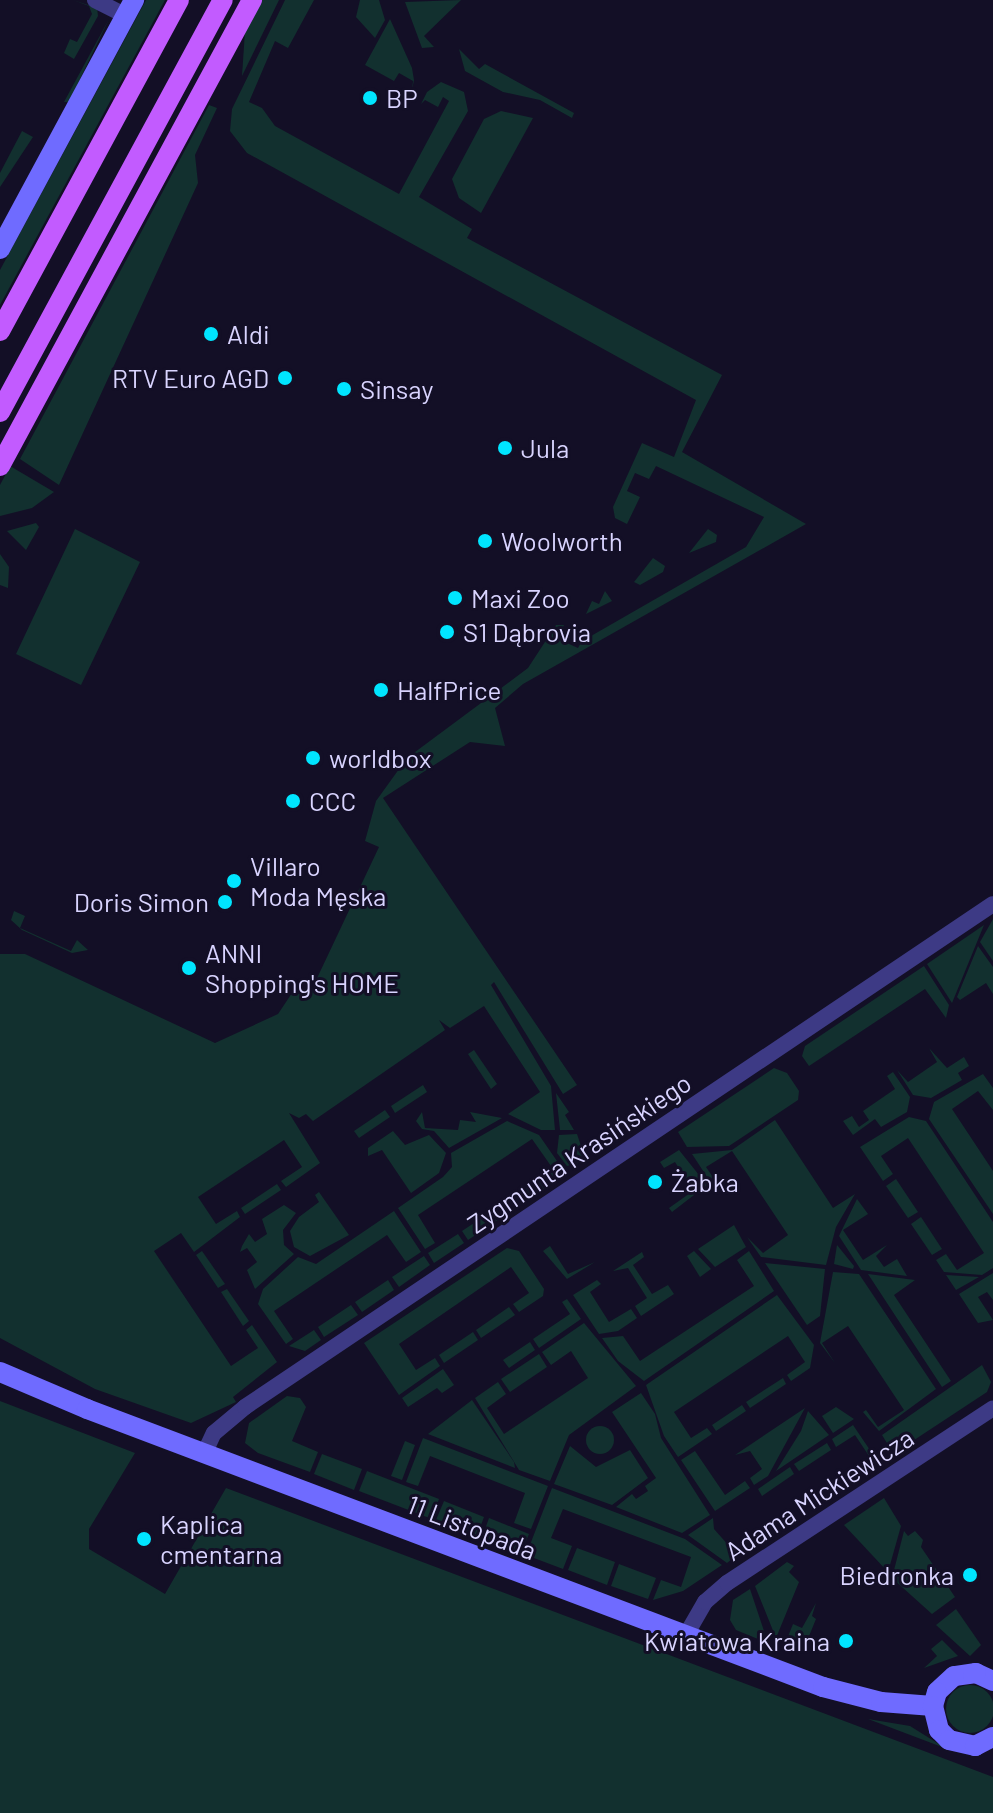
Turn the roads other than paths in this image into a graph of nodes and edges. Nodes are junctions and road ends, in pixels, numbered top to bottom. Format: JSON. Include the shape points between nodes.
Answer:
{"nodes":[{"id":1,"x":95,"y":0,"type":"edge"},
{"id":2,"x":179,"y":0,"type":"edge"},
{"id":3,"x":223,"y":0,"type":"edge"},
{"id":4,"x":252,"y":0,"type":"edge"},
{"id":5,"x":130,"y":8,"type":"edge"},
{"id":6,"x":0,"y":249,"type":"edge"},
{"id":7,"x":0,"y":331,"type":"edge"},
{"id":8,"x":0,"y":412,"type":"edge"},
{"id":9,"x":0,"y":466,"type":"edge"},
{"id":10,"x":993,"y":904,"type":"edge"},
{"id":11,"x":0,"y":1372,"type":"edge"},
{"id":12,"x":993,"y":1408,"type":"edge"},
{"id":13,"x":204,"y":1454,"type":"junction"},
{"id":14,"x":686,"y":1635,"type":"junction"},
{"id":15,"x":990,"y":1676,"type":"edge"},
{"id":16,"x":933,"y":1706,"type":"junction"},
{"id":17,"x":993,"y":1737,"type":"edge"}],
"edges":[{"from":1,"to":5,"type":"street"},
{"from":2,"to":7,"type":"main road"},
{"from":3,"to":8,"type":"main road"},
{"from":4,"to":9,"type":"main road"},
{"from":5,"to":6,"type":"street"},
{"from":10,"to":13,"type":"street","name":"Zygmunta Krasińskiego","via":[[234,1415],[214,1433]]},
{"from":11,"to":13,"type":"street","name":"11 Listopada"},
{"from":12,"to":14,"type":"street","name":"Adama Mickiewicza","via":[[718,1589]]},
{"from":13,"to":14,"type":"street","name":"11 Listopada"},
{"from":14,"to":16,"type":"street","name":"11 Listopada","via":[[841,1693]]},
{"from":15,"to":16,"type":"street","via":[[954,1676],[937,1692]]},
{"from":16,"to":17,"type":"street","via":[[939,1730],[949,1740],[975,1746]]}]}
